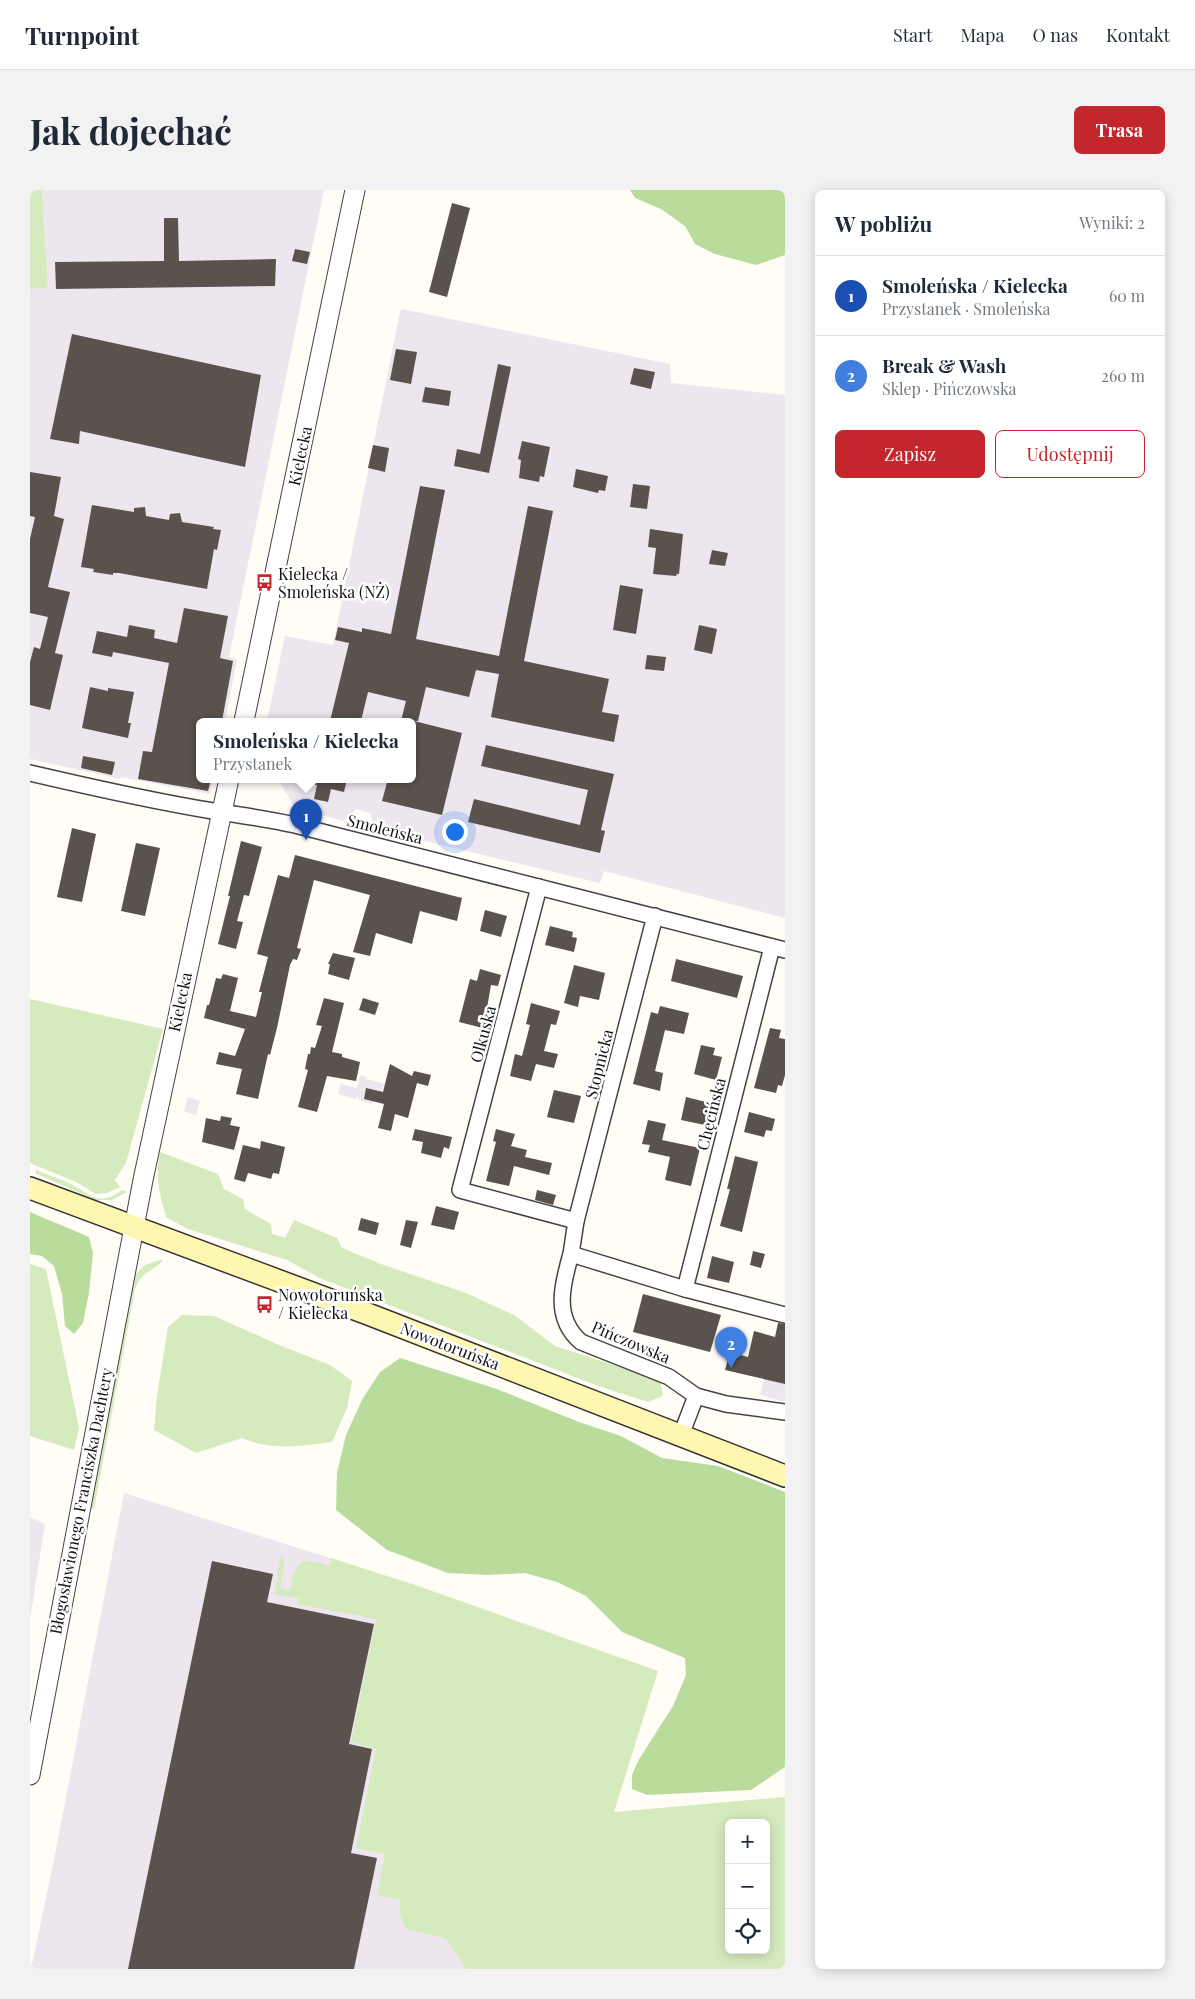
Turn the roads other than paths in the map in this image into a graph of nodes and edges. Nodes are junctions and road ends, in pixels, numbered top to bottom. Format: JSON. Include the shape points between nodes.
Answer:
{"nodes":[{"id":1,"x":356,"y":190,"type":"edge"},
{"id":2,"x":245,"y":718,"type":"edge"},
{"id":3,"x":30,"y":773,"type":"edge"},
{"id":4,"x":228,"y":783,"type":"edge"},
{"id":5,"x":223,"y":811,"type":"junction"},
{"id":6,"x":539,"y":887,"type":"junction"},
{"id":7,"x":655,"y":916,"type":"junction"},
{"id":8,"x":778,"y":949,"type":"edge"},
{"id":9,"x":30,"y":1188,"type":"edge"},
{"id":10,"x":576,"y":1221,"type":"junction"},
{"id":11,"x":134,"y":1227,"type":"junction"},
{"id":12,"x":571,"y":1254,"type":"junction"},
{"id":13,"x":685,"y":1289,"type":"junction"},
{"id":14,"x":785,"y":1315,"type":"edge"},
{"id":15,"x":696,"y":1396,"type":"junction"},
{"id":16,"x":785,"y":1412,"type":"edge"},
{"id":17,"x":681,"y":1435,"type":"junction"},
{"id":18,"x":785,"y":1476,"type":"edge"},
{"id":19,"x":30,"y":1775,"type":"edge"}],
"edges":[{"from":1,"to":2,"type":"street","name":"Kielecka"},
{"from":3,"to":5,"type":"street","name":"Smoleńska"},
{"from":4,"to":5,"type":"street","name":"Kielecka"},
{"from":5,"to":6,"type":"street","name":"Smoleńska","via":[[314,830]]},
{"from":5,"to":11,"type":"street","name":"Kielecka"},
{"from":6,"to":7,"type":"street","name":"Smoleńska"},
{"from":6,"to":10,"type":"street","name":"Olkuska","via":[[460,1190]]},
{"from":7,"to":8,"type":"street","name":"Smoleńska"},
{"from":7,"to":10,"type":"street","name":"Stopnicka"},
{"from":8,"to":13,"type":"street","name":"Chęcińska"},
{"from":9,"to":11,"type":"main road","name":"Nowotoruńska"},
{"from":10,"to":12,"type":"street","name":"Stopnicka"},
{"from":11,"to":17,"type":"main road","name":"Nowotoruńska"},
{"from":11,"to":19,"type":"street","name":"Błogosławionego Franciszka Dachtery"},
{"from":12,"to":13,"type":"street"},
{"from":12,"to":15,"type":"street","name":"Pińczowska","via":[[563,1292],[565,1322],[571,1333],[581,1342],[669,1377]]},
{"from":13,"to":14,"type":"street"},
{"from":15,"to":16,"type":"street","name":"Pińczowska","via":[[726,1404]]},
{"from":15,"to":17,"type":"street"},
{"from":17,"to":18,"type":"main road","name":"Nowotoruńska"}]}
